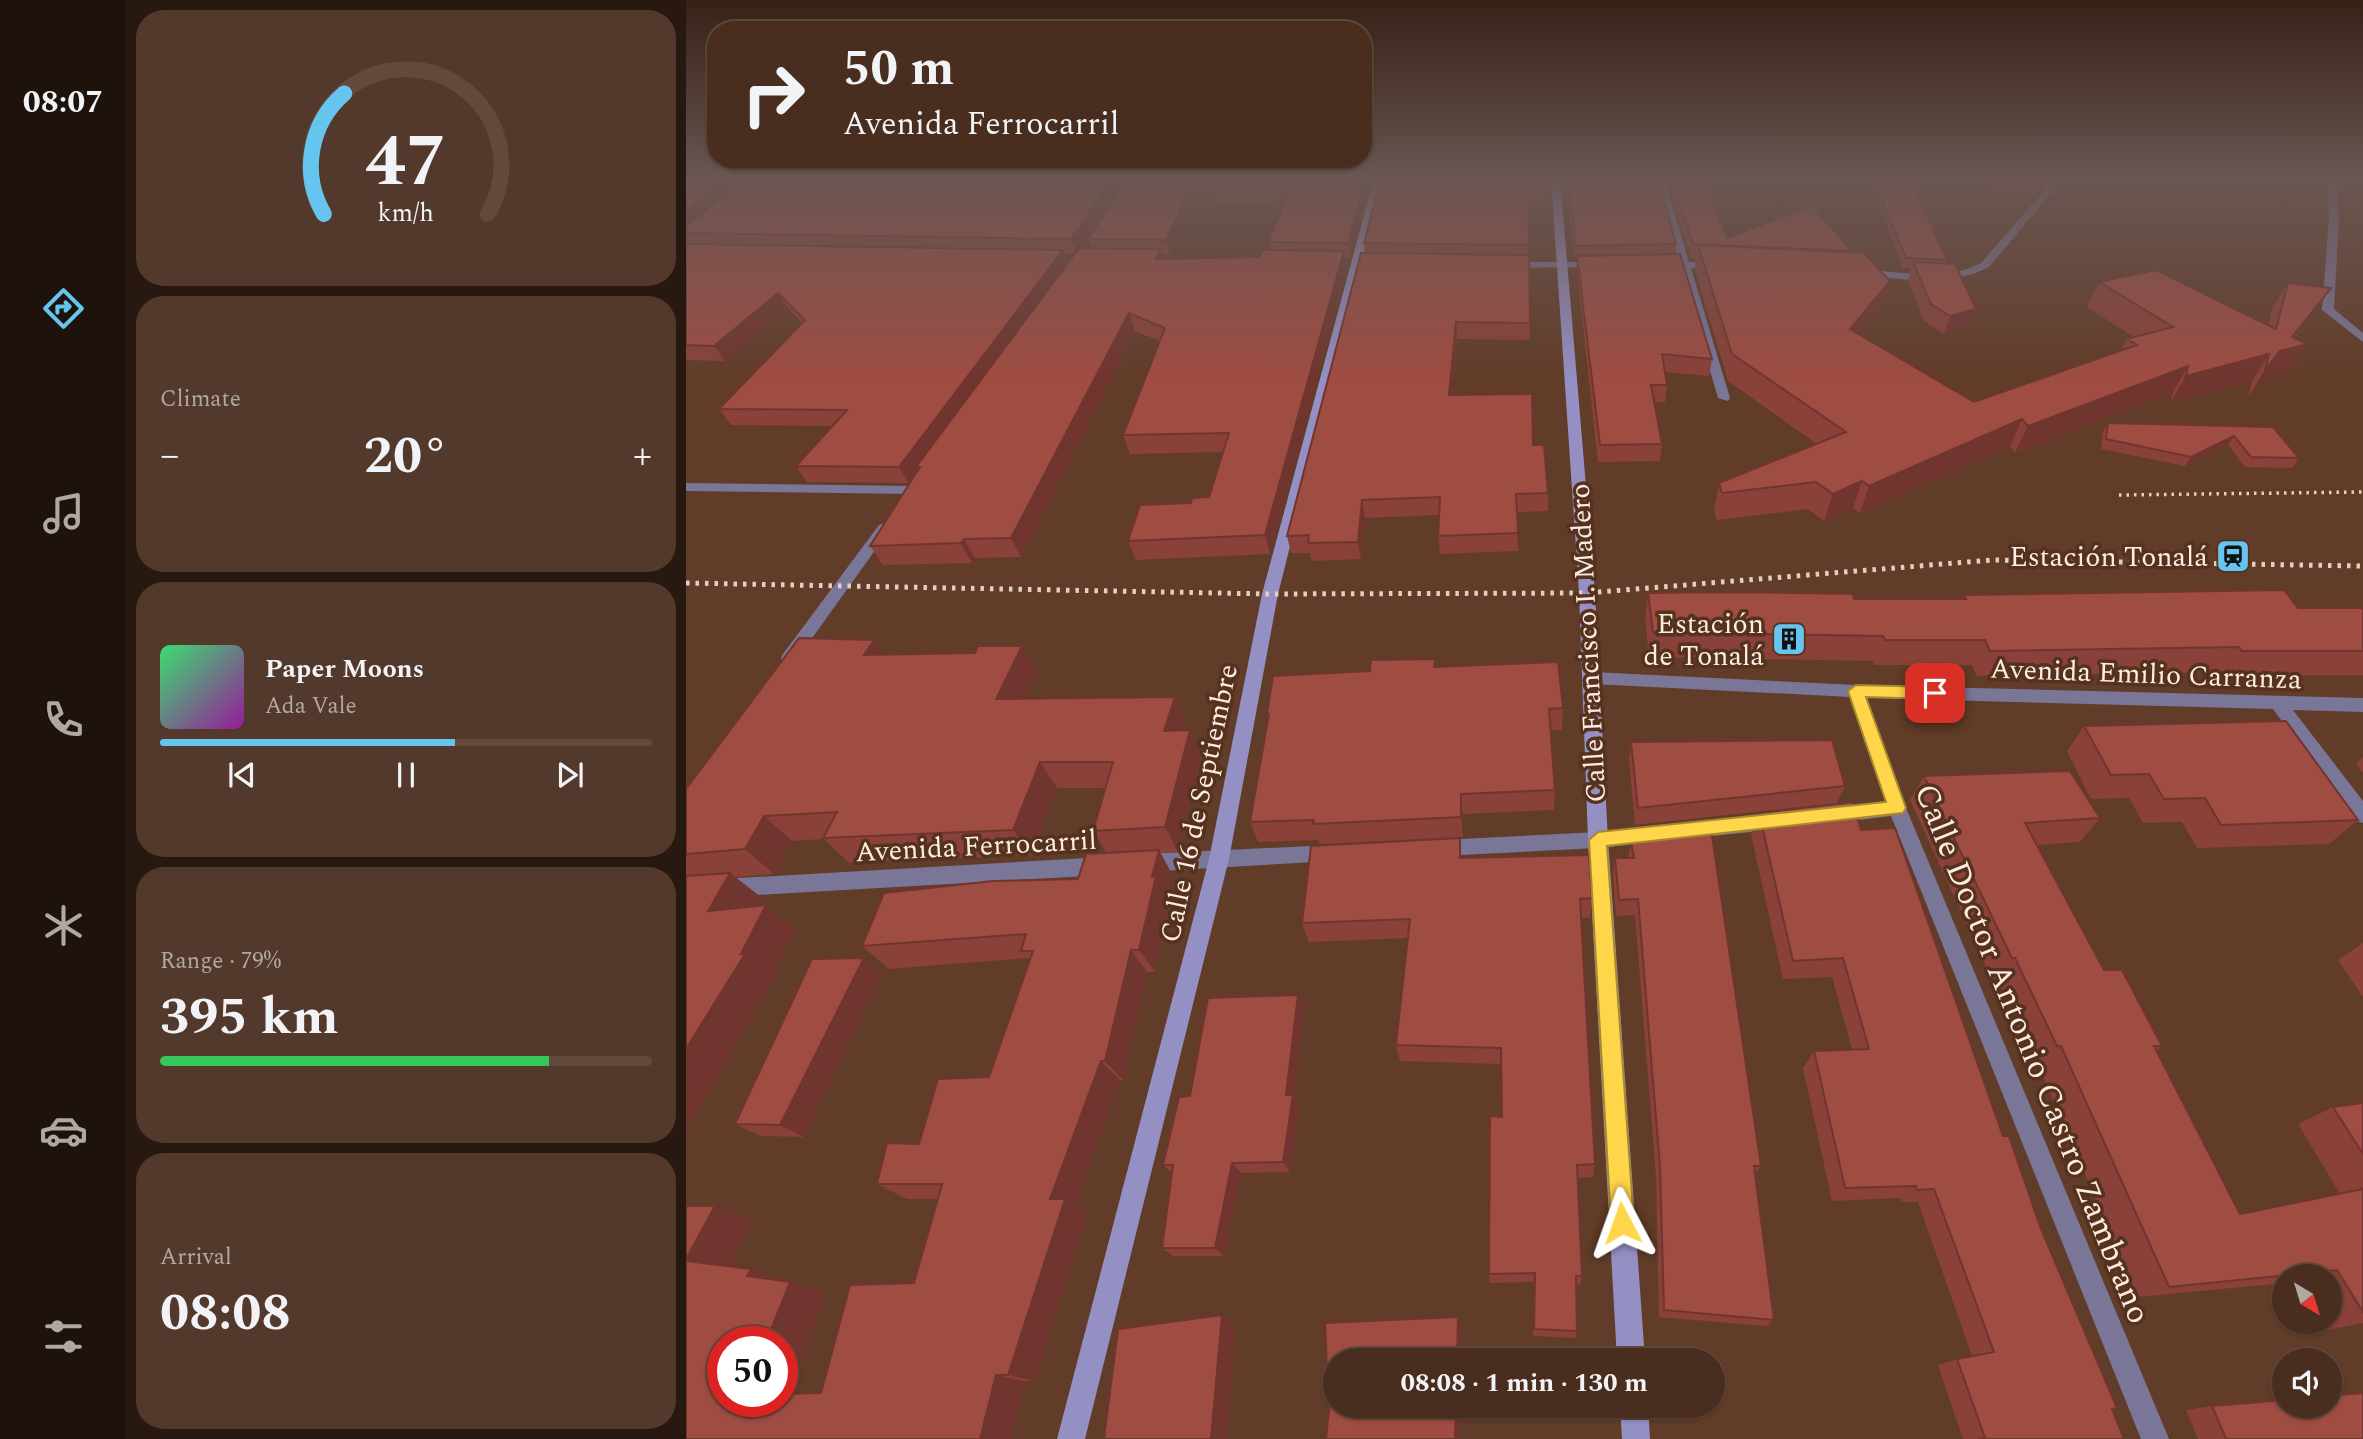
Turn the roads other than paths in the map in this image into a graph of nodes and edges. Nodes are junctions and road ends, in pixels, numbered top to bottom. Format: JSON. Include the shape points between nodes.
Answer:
{"nodes":[{"id":1,"x":1361,"y":245,"type":"edge"},
{"id":2,"x":1559,"y":245,"type":"edge"},
{"id":3,"x":1679,"y":245,"type":"edge"},
{"id":4,"x":2002,"y":245,"type":"edge"},
{"id":5,"x":2332,"y":245,"type":"edge"},
{"id":6,"x":1685,"y":264,"type":"junction"},
{"id":7,"x":1492,"y":265,"type":"edge"},
{"id":8,"x":1615,"y":265,"type":"edge"},
{"id":9,"x":1643,"y":265,"type":"edge"},
{"id":10,"x":1560,"y":266,"type":"junction"},
{"id":11,"x":1725,"y":266,"type":"edge"},
{"id":12,"x":1846,"y":271,"type":"edge"},
{"id":13,"x":2363,"y":339,"type":"edge"},
{"id":14,"x":1724,"y":398,"type":"dead end"},
{"id":15,"x":686,"y":487,"type":"edge"},
{"id":16,"x":778,"y":674,"type":"edge"},
{"id":17,"x":1591,"y":678,"type":"junction"},
{"id":18,"x":1856,"y":691,"type":"junction"},
{"id":19,"x":2278,"y":704,"type":"junction"},
{"id":20,"x":2363,"y":705,"type":"edge"},
{"id":21,"x":1897,"y":808,"type":"junction"},
{"id":22,"x":2363,"y":815,"type":"edge"},
{"id":23,"x":1598,"y":840,"type":"junction"},
{"id":24,"x":1422,"y":849,"type":"edge"},
{"id":25,"x":1354,"y":852,"type":"edge"},
{"id":26,"x":1219,"y":859,"type":"junction"},
{"id":27,"x":686,"y":890,"type":"edge"},
{"id":28,"x":1630,"y":1348,"type":"edge"},
{"id":29,"x":1635,"y":1418,"type":"edge"},
{"id":30,"x":1070,"y":1439,"type":"edge"},
{"id":31,"x":1636,"y":1439,"type":"edge"},
{"id":32,"x":2155,"y":1439,"type":"edge"}],
"edges":[{"from":1,"to":26,"type":"main road","name":"Calle 16 de Septiembre","via":[[1270,594]]},
{"from":2,"to":10,"type":"main road","name":"Calle Francisco I. Madero"},
{"from":3,"to":6,"type":"street"},
{"from":4,"to":12,"type":"street","via":[[1973,273]]},
{"from":5,"to":13,"type":"street","via":[[2328,310]]},
{"from":6,"to":9,"type":"street"},
{"from":6,"to":11,"type":"street"},
{"from":6,"to":14,"type":"street"},
{"from":7,"to":10,"type":"street"},
{"from":8,"to":10,"type":"street"},
{"from":10,"to":17,"type":"main road","name":"Calle Francisco I. Madero"},
{"from":15,"to":16,"type":"street","via":[[910,495]]},
{"from":17,"to":18,"type":"street","name":"Avenida Emilio Carranza"},
{"from":17,"to":23,"type":"main road","name":"Calle Francisco I. Madero"},
{"from":18,"to":19,"type":"street","name":"Avenida Emilio Carranza"},
{"from":18,"to":21,"type":"street","name":"Calle Doctor Antonio Castro Zambrano"},
{"from":19,"to":20,"type":"street","name":"Avenida Emilio Carranza"},
{"from":19,"to":22,"type":"street"},
{"from":21,"to":23,"type":"street"},
{"from":21,"to":32,"type":"street","name":"Calle Doctor Antonio Castro Zambrano"},
{"from":23,"to":24,"type":"street"},
{"from":23,"to":28,"type":"main road","name":"Calle Francisco I. Madero"},
{"from":25,"to":26,"type":"street","name":"Avenida Ferrocarril"},
{"from":26,"to":27,"type":"street","name":"Avenida Ferrocarril"},
{"from":26,"to":30,"type":"main road","name":"Calle 16 de Septiembre"},
{"from":29,"to":31,"type":"main road"}]}
